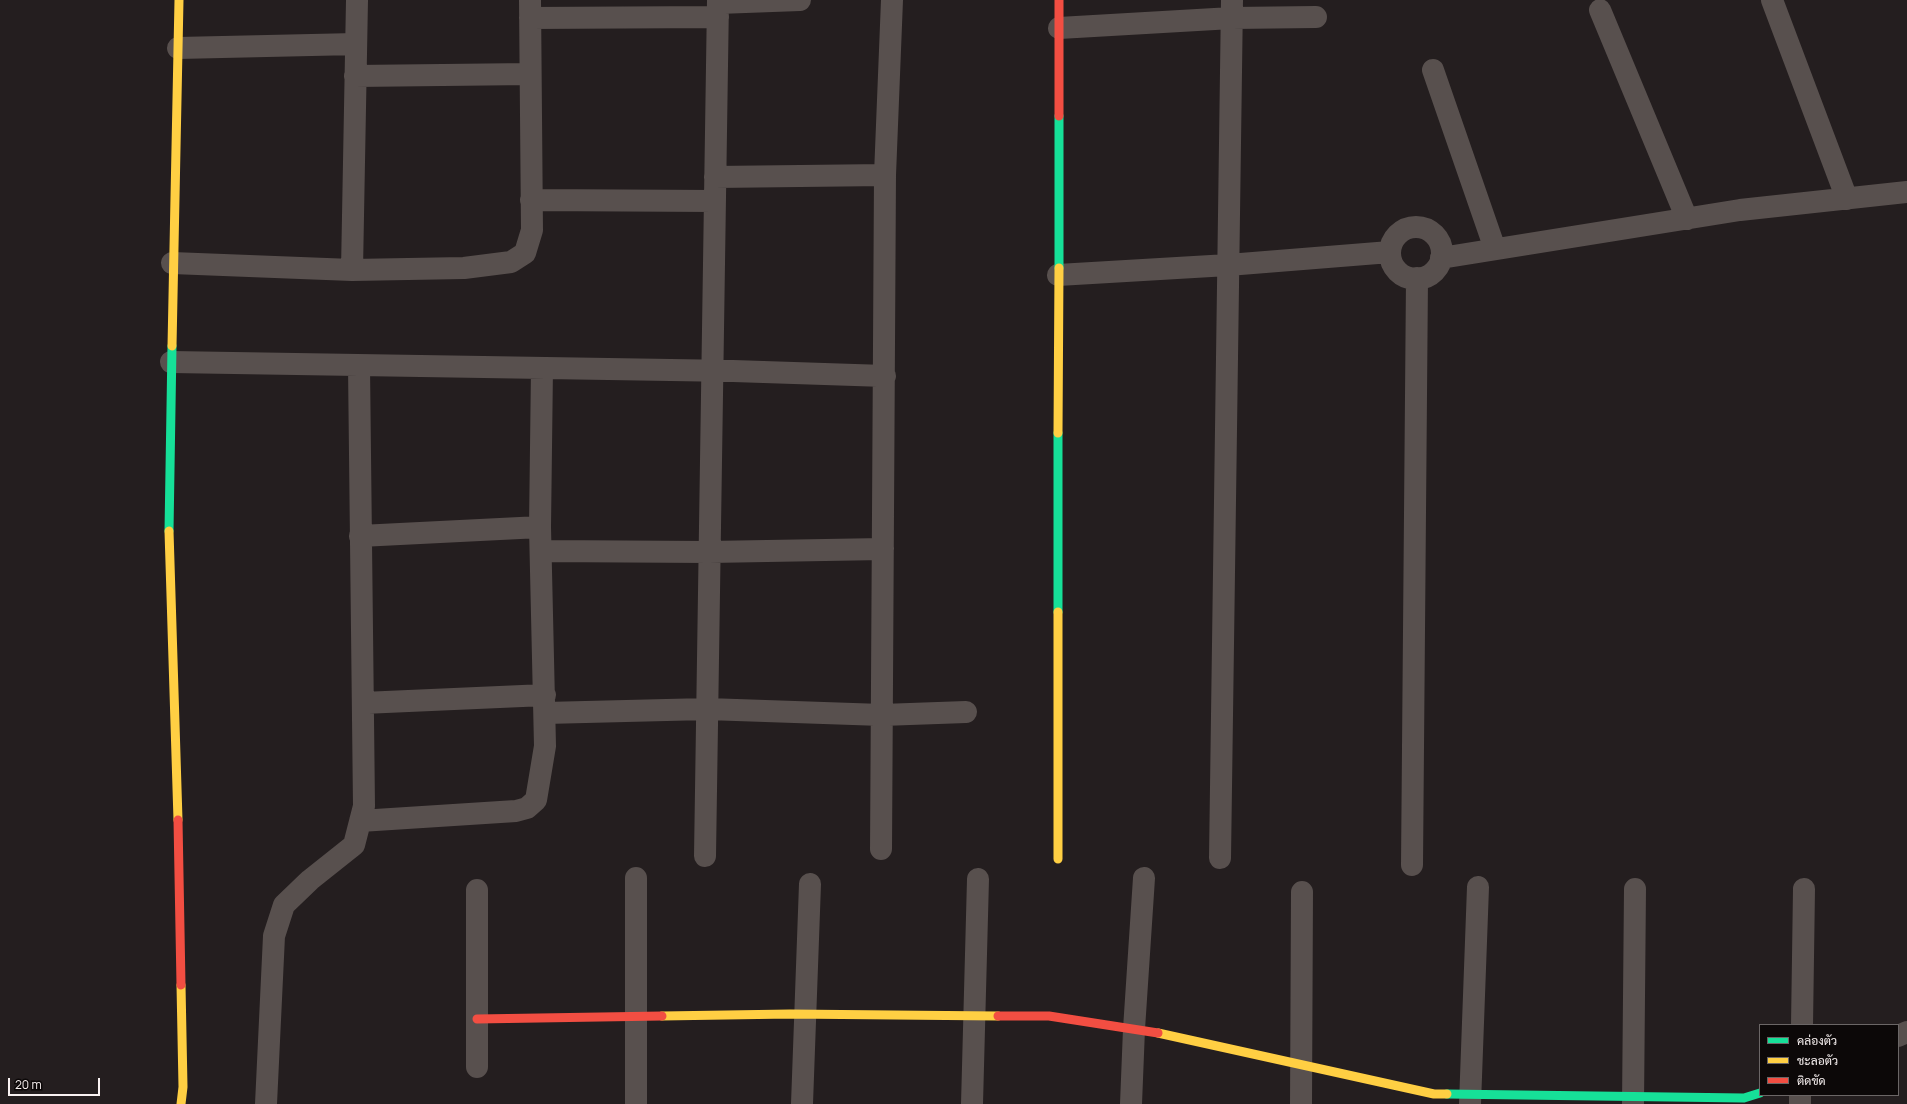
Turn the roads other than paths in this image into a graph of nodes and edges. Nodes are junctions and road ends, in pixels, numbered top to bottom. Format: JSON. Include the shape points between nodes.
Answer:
{"nodes":[{"id":1,"x":179,"y":0,"type":"edge"},
{"id":2,"x":356,"y":0,"type":"edge"},
{"id":3,"x":800,"y":0,"type":"edge"},
{"id":4,"x":892,"y":0,"type":"edge"},
{"id":5,"x":1059,"y":0,"type":"edge"},
{"id":6,"x":1772,"y":0,"type":"edge"},
{"id":7,"x":718,"y":7,"type":"edge"},
{"id":8,"x":530,"y":9,"type":"edge"},
{"id":9,"x":1232,"y":9,"type":"edge"},
{"id":10,"x":1600,"y":10,"type":"dead end"},
{"id":11,"x":1316,"y":17,"type":"dead end"},
{"id":12,"x":1059,"y":28,"type":"junction"},
{"id":13,"x":356,"y":44,"type":"junction"},
{"id":14,"x":178,"y":48,"type":"junction"},
{"id":15,"x":1433,"y":70,"type":"dead end"},
{"id":16,"x":530,"y":74,"type":"junction"},
{"id":17,"x":355,"y":76,"type":"junction"},
{"id":18,"x":885,"y":175,"type":"junction"},
{"id":19,"x":715,"y":177,"type":"junction"},
{"id":20,"x":1907,"y":192,"type":"edge"},
{"id":21,"x":1847,"y":198,"type":"junction"},
{"id":22,"x":531,"y":200,"type":"junction"},
{"id":23,"x":715,"y":202,"type":"junction"},
{"id":24,"x":1687,"y":219,"type":"junction"},
{"id":25,"x":1495,"y":249,"type":"junction"},
{"id":26,"x":1390,"y":252,"type":"junction"},
{"id":27,"x":1441,"y":258,"type":"junction"},
{"id":28,"x":172,"y":263,"type":"junction"},
{"id":29,"x":1228,"y":265,"type":"junction"},
{"id":30,"x":352,"y":270,"type":"junction"},
{"id":31,"x":1058,"y":275,"type":"junction"},
{"id":32,"x":1417,"y":278,"type":"junction"},
{"id":33,"x":171,"y":362,"type":"junction"},
{"id":34,"x":359,"y":366,"type":"junction"},
{"id":35,"x":542,"y":368,"type":"junction"},
{"id":36,"x":712,"y":370,"type":"junction"},
{"id":37,"x":885,"y":376,"type":"junction"},
{"id":38,"x":540,"y":527,"type":"junction"},
{"id":39,"x":360,"y":536,"type":"junction"},
{"id":40,"x":883,"y":549,"type":"junction"},
{"id":41,"x":542,"y":550,"type":"junction"},
{"id":42,"x":709,"y":552,"type":"junction"},
{"id":43,"x":363,"y":703,"type":"junction"},
{"id":44,"x":545,"y":704,"type":"junction"},
{"id":45,"x":707,"y":709,"type":"junction"},
{"id":46,"x":966,"y":712,"type":"dead end"},
{"id":47,"x":882,"y":715,"type":"junction"},
{"id":48,"x":360,"y":821,"type":"junction"},
{"id":49,"x":881,"y":849,"type":"dead end"},
{"id":50,"x":705,"y":856,"type":"dead end"},
{"id":51,"x":1220,"y":858,"type":"dead end"},
{"id":52,"x":1058,"y":859,"type":"dead end"},
{"id":53,"x":1412,"y":865,"type":"dead end"},
{"id":54,"x":636,"y":878,"type":"dead end"},
{"id":55,"x":1144,"y":878,"type":"dead end"},
{"id":56,"x":978,"y":879,"type":"dead end"},
{"id":57,"x":810,"y":884,"type":"dead end"},
{"id":58,"x":1478,"y":887,"type":"dead end"},
{"id":59,"x":1635,"y":889,"type":"dead end"},
{"id":60,"x":1804,"y":889,"type":"dead end"},
{"id":61,"x":477,"y":890,"type":"dead end"},
{"id":62,"x":1302,"y":892,"type":"dead end"},
{"id":63,"x":804,"y":1014,"type":"junction"},
{"id":64,"x":636,"y":1015,"type":"junction"},
{"id":65,"x":975,"y":1015,"type":"junction"},
{"id":66,"x":477,"y":1019,"type":"junction"},
{"id":67,"x":1802,"y":1024,"type":"edge"},
{"id":68,"x":1134,"y":1029,"type":"junction"},
{"id":69,"x":1302,"y":1065,"type":"junction"},
{"id":70,"x":477,"y":1067,"type":"dead end"},
{"id":71,"x":1759,"y":1093,"type":"edge"},
{"id":72,"x":1471,"y":1099,"type":"edge"},
{"id":73,"x":1633,"y":1101,"type":"edge"},
{"id":74,"x":181,"y":1104,"type":"edge"},
{"id":75,"x":266,"y":1104,"type":"edge"},
{"id":76,"x":636,"y":1104,"type":"edge"},
{"id":77,"x":802,"y":1104,"type":"edge"},
{"id":78,"x":972,"y":1104,"type":"edge"},
{"id":79,"x":1131,"y":1104,"type":"edge"},
{"id":80,"x":1301,"y":1104,"type":"edge"}],
"edges":[{"from":1,"to":14,"type":"street"},
{"from":2,"to":13,"type":"street"},
{"from":3,"to":7,"type":"street"},
{"from":4,"to":18,"type":"street"},
{"from":5,"to":12,"type":"street"},
{"from":6,"to":21,"type":"street"},
{"from":7,"to":8,"type":"street"},
{"from":7,"to":19,"type":"street"},
{"from":8,"to":16,"type":"street"},
{"from":9,"to":11,"type":"street"},
{"from":9,"to":12,"type":"street"},
{"from":9,"to":29,"type":"street"},
{"from":10,"to":24,"type":"street"},
{"from":12,"to":31,"type":"street"},
{"from":13,"to":14,"type":"street"},
{"from":13,"to":17,"type":"street"},
{"from":14,"to":28,"type":"street"},
{"from":15,"to":25,"type":"street"},
{"from":16,"to":17,"type":"street"},
{"from":16,"to":22,"type":"street"},
{"from":17,"to":30,"type":"street"},
{"from":18,"to":19,"type":"street"},
{"from":18,"to":37,"type":"street"},
{"from":19,"to":23,"type":"street"},
{"from":20,"to":21,"type":"street"},
{"from":21,"to":24,"type":"street","via":[[1740,210]]},
{"from":22,"to":23,"type":"street"},
{"from":22,"to":30,"type":"street","via":[[532,230],[525,253],[511,262],[464,268]]},
{"from":23,"to":36,"type":"street"},
{"from":24,"to":25,"type":"street"},
{"from":25,"to":27,"type":"street"},
{"from":26,"to":27,"type":"street","via":[[1391,243],[1399,233],[1410,227],[1419,227],[1426,229],[1439,241]]},
{"from":26,"to":29,"type":"street"},
{"from":26,"to":32,"type":"street","via":[[1395,268],[1401,274]]},
{"from":27,"to":32,"type":"street","via":[[1433,272]]},
{"from":28,"to":30,"type":"street"},
{"from":28,"to":33,"type":"street"},
{"from":29,"to":31,"type":"street"},
{"from":29,"to":51,"type":"street"},
{"from":31,"to":52,"type":"street"},
{"from":32,"to":53,"type":"street"},
{"from":33,"to":34,"type":"street"},
{"from":33,"to":74,"type":"street","via":[[169,519],[176,729],[183,1079]]},
{"from":34,"to":35,"type":"street"},
{"from":34,"to":39,"type":"street"},
{"from":35,"to":36,"type":"street"},
{"from":35,"to":38,"type":"street"},
{"from":36,"to":37,"type":"street"},
{"from":36,"to":42,"type":"street"},
{"from":37,"to":40,"type":"street"},
{"from":38,"to":39,"type":"street"},
{"from":38,"to":41,"type":"street"},
{"from":39,"to":43,"type":"street"},
{"from":40,"to":42,"type":"street"},
{"from":40,"to":47,"type":"street"},
{"from":41,"to":42,"type":"street"},
{"from":41,"to":44,"type":"street"},
{"from":42,"to":45,"type":"street"},
{"from":43,"to":44,"type":"street"},
{"from":43,"to":48,"type":"street","via":[[364,806]]},
{"from":44,"to":45,"type":"street"},
{"from":44,"to":48,"type":"street","via":[[545,746],[536,800],[527,808],[469,815]]},
{"from":45,"to":47,"type":"street"},
{"from":45,"to":50,"type":"street"},
{"from":46,"to":47,"type":"street"},
{"from":47,"to":49,"type":"street"},
{"from":48,"to":75,"type":"street","via":[[354,845],[310,880],[284,905],[274,936]]},
{"from":54,"to":64,"type":"street"},
{"from":55,"to":68,"type":"street"},
{"from":56,"to":65,"type":"street"},
{"from":57,"to":63,"type":"street"},
{"from":58,"to":72,"type":"street"},
{"from":59,"to":73,"type":"street"},
{"from":60,"to":67,"type":"street"},
{"from":61,"to":66,"type":"street"},
{"from":62,"to":69,"type":"street"},
{"from":63,"to":64,"type":"street"},
{"from":63,"to":65,"type":"street"},
{"from":63,"to":77,"type":"street"},
{"from":64,"to":66,"type":"street"},
{"from":64,"to":76,"type":"street"},
{"from":65,"to":68,"type":"street","via":[[1050,1016]]},
{"from":65,"to":78,"type":"street"},
{"from":66,"to":70,"type":"street"},
{"from":68,"to":69,"type":"street"},
{"from":68,"to":79,"type":"street"},
{"from":69,"to":72,"type":"street","via":[[1434,1094]]},
{"from":69,"to":80,"type":"street"},
{"from":71,"to":73,"type":"street","via":[[1744,1098]]},
{"from":72,"to":73,"type":"street"}]}
